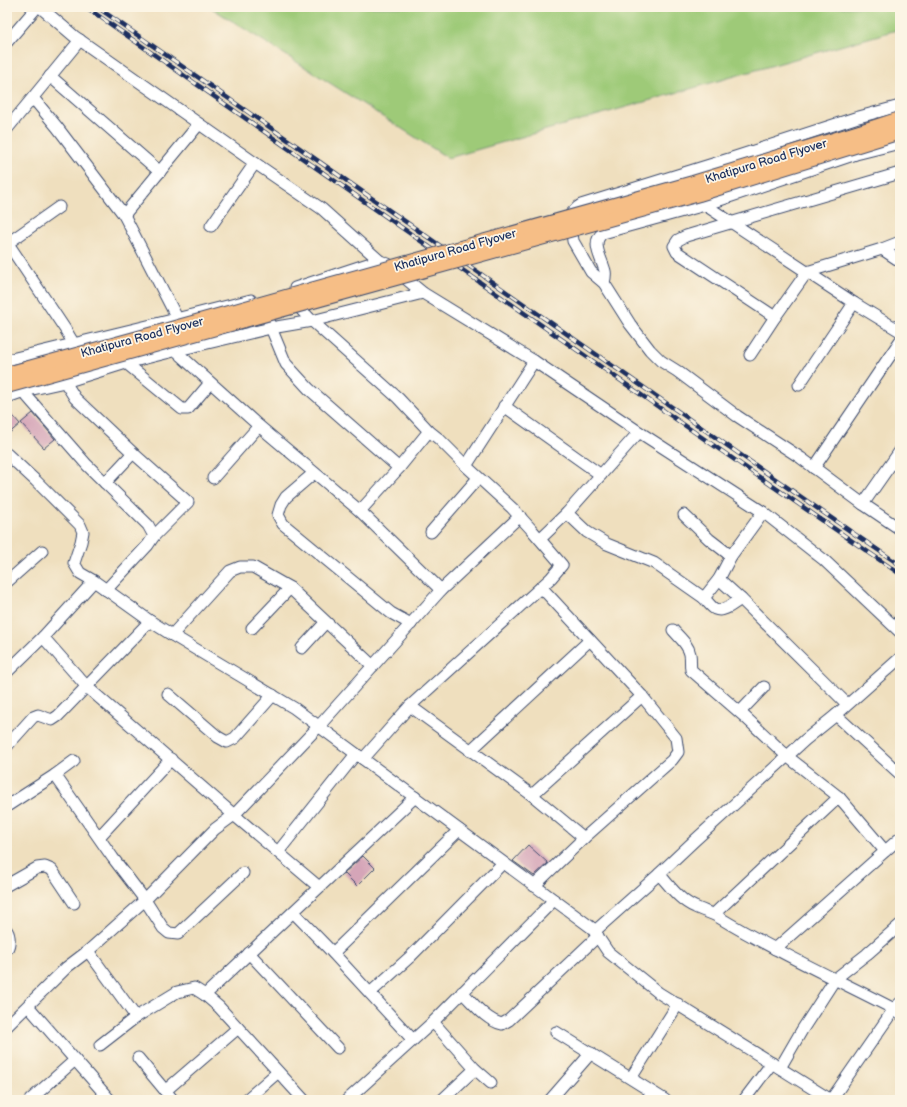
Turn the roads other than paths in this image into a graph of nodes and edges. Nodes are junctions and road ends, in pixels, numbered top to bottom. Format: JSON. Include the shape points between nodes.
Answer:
{"nodes":[{"id":1,"x":39,"y":7,"type":"edge"},
{"id":2,"x":80,"y":40,"type":"junction"},
{"id":3,"x":7,"y":41,"type":"edge"},
{"id":4,"x":50,"y":76,"type":"junction"},
{"id":5,"x":33,"y":98,"type":"junction"},
{"id":6,"x":900,"y":106,"type":"edge"},
{"id":7,"x":900,"y":119,"type":"edge"},
{"id":8,"x":199,"y":124,"type":"junction"},
{"id":9,"x":7,"y":129,"type":"edge"},
{"id":10,"x":900,"y":132,"type":"edge"},
{"id":11,"x":900,"y":143,"type":"edge"},
{"id":12,"x":255,"y":163,"type":"junction"},
{"id":13,"x":160,"y":172,"type":"junction"},
{"id":14,"x":900,"y":173,"type":"edge"},
{"id":15,"x":705,"y":205,"type":"junction"},
{"id":16,"x":59,"y":207,"type":"dead end"},
{"id":17,"x":124,"y":215,"type":"junction"},
{"id":18,"x":732,"y":223,"type":"junction"},
{"id":19,"x":211,"y":226,"type":"dead end"},
{"id":20,"x":900,"y":242,"type":"edge"},
{"id":21,"x":7,"y":243,"type":"edge"},
{"id":22,"x":882,"y":249,"type":"junction"},
{"id":23,"x":380,"y":261,"type":"junction"},
{"id":24,"x":900,"y":261,"type":"edge"},
{"id":25,"x":807,"y":272,"type":"junction"},
{"id":26,"x":604,"y":283,"type":"junction"},
{"id":27,"x":284,"y":291,"type":"junction"},
{"id":28,"x":423,"y":293,"type":"junction"},
{"id":29,"x":260,"y":298,"type":"junction"},
{"id":30,"x":854,"y":303,"type":"junction"},
{"id":31,"x":775,"y":317,"type":"junction"},
{"id":32,"x":177,"y":318,"type":"junction"},
{"id":33,"x":312,"y":321,"type":"junction"},
{"id":34,"x":271,"y":328,"type":"junction"},
{"id":35,"x":900,"y":331,"type":"edge"},
{"id":36,"x":900,"y":341,"type":"edge"},
{"id":37,"x":74,"y":344,"type":"junction"},
{"id":38,"x":178,"y":350,"type":"junction"},
{"id":39,"x":750,"y":355,"type":"dead end"},
{"id":40,"x":7,"y":360,"type":"edge"},
{"id":41,"x":534,"y":361,"type":"junction"},
{"id":42,"x":126,"y":363,"type":"junction"},
{"id":43,"x":7,"y":374,"type":"edge"},
{"id":44,"x":65,"y":382,"type":"junction"},
{"id":45,"x":210,"y":383,"type":"junction"},
{"id":46,"x":799,"y":385,"type":"dead end"},
{"id":47,"x":7,"y":386,"type":"edge"},
{"id":48,"x":24,"y":392,"type":"junction"},
{"id":49,"x":7,"y":397,"type":"edge"},
{"id":50,"x":504,"y":406,"type":"junction"},
{"id":51,"x":259,"y":426,"type":"junction"},
{"id":52,"x":429,"y":431,"type":"junction"},
{"id":53,"x":639,"y":432,"type":"junction"},
{"id":54,"x":900,"y":451,"type":"edge"},
{"id":55,"x":133,"y":453,"type":"junction"},
{"id":56,"x":7,"y":454,"type":"edge"},
{"id":57,"x":466,"y":466,"type":"junction"},
{"id":58,"x":399,"y":468,"type":"junction"},
{"id":59,"x":814,"y":468,"type":"junction"},
{"id":60,"x":314,"y":473,"type":"junction"},
{"id":61,"x":601,"y":475,"type":"junction"},
{"id":62,"x":213,"y":478,"type":"dead end"},
{"id":63,"x":478,"y":478,"type":"junction"},
{"id":64,"x":105,"y":483,"type":"junction"},
{"id":65,"x":863,"y":504,"type":"junction"},
{"id":66,"x":360,"y":511,"type":"junction"},
{"id":67,"x":763,"y":512,"type":"junction"},
{"id":68,"x":567,"y":513,"type":"junction"},
{"id":69,"x":684,"y":515,"type":"dead end"},
{"id":70,"x":520,"y":516,"type":"junction"},
{"id":71,"x":900,"y":529,"type":"edge"},
{"id":72,"x":432,"y":532,"type":"dead end"},
{"id":73,"x":154,"y":536,"type":"junction"},
{"id":74,"x":540,"y":539,"type":"junction"},
{"id":75,"x":42,"y":551,"type":"dead end"},
{"id":76,"x":731,"y":556,"type":"junction"},
{"id":77,"x":719,"y":579,"type":"junction"},
{"id":78,"x":7,"y":582,"type":"edge"},
{"id":79,"x":94,"y":582,"type":"junction"},
{"id":80,"x":541,"y":587,"type":"junction"},
{"id":81,"x":290,"y":588,"type":"junction"},
{"id":82,"x":106,"y":590,"type":"junction"},
{"id":83,"x":441,"y":590,"type":"junction"},
{"id":84,"x":704,"y":598,"type":"junction"},
{"id":85,"x":741,"y":599,"type":"junction"},
{"id":86,"x":150,"y":621,"type":"junction"},
{"id":87,"x":326,"y":622,"type":"junction"},
{"id":88,"x":411,"y":624,"type":"junction"},
{"id":89,"x":252,"y":628,"type":"dead end"},
{"id":90,"x":673,"y":630,"type":"dead end"},
{"id":91,"x":900,"y":632,"type":"edge"},
{"id":92,"x":172,"y":635,"type":"junction"},
{"id":93,"x":43,"y":637,"type":"junction"},
{"id":94,"x":590,"y":640,"type":"junction"},
{"id":95,"x":302,"y":648,"type":"dead end"},
{"id":96,"x":899,"y":660,"type":"edge"},
{"id":97,"x":373,"y":666,"type":"junction"},
{"id":98,"x":7,"y":672,"type":"edge"},
{"id":99,"x":87,"y":687,"type":"junction"},
{"id":100,"x":764,"y":687,"type":"dead end"},
{"id":101,"x":168,"y":694,"type":"dead end"},
{"id":102,"x":273,"y":695,"type":"junction"},
{"id":103,"x":642,"y":696,"type":"junction"},
{"id":104,"x":847,"y":704,"type":"junction"},
{"id":105,"x":410,"y":706,"type":"junction"},
{"id":106,"x":740,"y":712,"type":"junction"},
{"id":107,"x":836,"y":715,"type":"junction"},
{"id":108,"x":319,"y":726,"type":"junction"},
{"id":109,"x":7,"y":746,"type":"edge"},
{"id":110,"x":470,"y":751,"type":"junction"},
{"id":111,"x":359,"y":756,"type":"junction"},
{"id":112,"x":788,"y":757,"type":"junction"},
{"id":113,"x":171,"y":759,"type":"junction"},
{"id":114,"x":74,"y":760,"type":"dead end"},
{"id":115,"x":900,"y":774,"type":"edge"},
{"id":116,"x":55,"y":775,"type":"junction"},
{"id":117,"x":532,"y":796,"type":"junction"},
{"id":118,"x":415,"y":797,"type":"junction"},
{"id":119,"x":840,"y":797,"type":"junction"},
{"id":120,"x":7,"y":806,"type":"edge"},
{"id":121,"x":234,"y":815,"type":"junction"},
{"id":122,"x":459,"y":830,"type":"junction"},
{"id":123,"x":99,"y":837,"type":"junction"},
{"id":124,"x":584,"y":838,"type":"junction"},
{"id":125,"x":900,"y":838,"type":"edge"},
{"id":126,"x":885,"y":851,"type":"junction"},
{"id":127,"x":278,"y":852,"type":"junction"},
{"id":128,"x":503,"y":863,"type":"junction"},
{"id":129,"x":242,"y":873,"type":"dead end"},
{"id":130,"x":659,"y":874,"type":"junction"},
{"id":131,"x":7,"y":885,"type":"edge"},
{"id":132,"x":534,"y":886,"type":"junction"},
{"id":133,"x":319,"y":887,"type":"junction"},
{"id":134,"x":144,"y":900,"type":"junction"},
{"id":135,"x":554,"y":900,"type":"junction"},
{"id":136,"x":74,"y":903,"type":"dead end"},
{"id":137,"x":293,"y":912,"type":"junction"},
{"id":138,"x":714,"y":914,"type":"junction"},
{"id":139,"x":900,"y":925,"type":"edge"},
{"id":140,"x":7,"y":931,"type":"edge"},
{"id":141,"x":597,"y":934,"type":"junction"},
{"id":142,"x":7,"y":949,"type":"edge"},
{"id":143,"x":775,"y":949,"type":"junction"},
{"id":144,"x":88,"y":951,"type":"junction"},
{"id":145,"x":249,"y":953,"type":"junction"},
{"id":146,"x":333,"y":953,"type":"junction"},
{"id":147,"x":835,"y":979,"type":"junction"},
{"id":148,"x":462,"y":992,"type":"junction"},
{"id":149,"x":370,"y":993,"type":"junction"},
{"id":150,"x":205,"y":994,"type":"junction"},
{"id":151,"x":678,"y":1004,"type":"junction"},
{"id":152,"x":28,"y":1006,"type":"junction"},
{"id":153,"x":898,"y":1009,"type":"edge"},
{"id":154,"x":136,"y":1017,"type":"junction"},
{"id":155,"x":433,"y":1022,"type":"junction"},
{"id":156,"x":7,"y":1026,"type":"edge"},
{"id":157,"x":238,"y":1028,"type":"junction"},
{"id":158,"x":556,"y":1032,"type":"dead end"},
{"id":159,"x":413,"y":1040,"type":"junction"},
{"id":160,"x":100,"y":1045,"type":"dead end"},
{"id":161,"x":338,"y":1048,"type":"dead end"},
{"id":162,"x":591,"y":1053,"type":"junction"},
{"id":163,"x":138,"y":1058,"type":"dead end"},
{"id":164,"x":75,"y":1060,"type":"junction"},
{"id":165,"x":776,"y":1066,"type":"junction"},
{"id":166,"x":475,"y":1069,"type":"junction"},
{"id":167,"x":278,"y":1072,"type":"junction"},
{"id":168,"x":631,"y":1078,"type":"junction"},
{"id":169,"x":491,"y":1083,"type":"dead end"},
{"id":170,"x":165,"y":1091,"type":"junction"},
{"id":171,"x":650,"y":1096,"type":"edge"},
{"id":172,"x":828,"y":1099,"type":"edge"},
{"id":173,"x":30,"y":1100,"type":"edge"},
{"id":174,"x":110,"y":1100,"type":"edge"},
{"id":175,"x":173,"y":1100,"type":"edge"},
{"id":176,"x":246,"y":1100,"type":"edge"},
{"id":177,"x":304,"y":1100,"type":"edge"},
{"id":178,"x":347,"y":1100,"type":"edge"},
{"id":179,"x":442,"y":1100,"type":"edge"},
{"id":180,"x":550,"y":1100,"type":"edge"},
{"id":181,"x":665,"y":1100,"type":"edge"},
{"id":182,"x":744,"y":1100,"type":"edge"}],
"edges":[{"from":1,"to":2,"type":"street"},
{"from":1,"to":3,"type":"street"},
{"from":2,"to":4,"type":"street"},
{"from":2,"to":8,"type":"street"},
{"from":4,"to":5,"type":"street"},
{"from":4,"to":13,"type":"street"},
{"from":5,"to":9,"type":"street"},
{"from":5,"to":17,"type":"street"},
{"from":6,"to":26,"type":"street","via":[[581,205],[570,215],[573,241],[591,272]]},
{"from":7,"to":43,"type":"main road","name":"Khatipura Road Flyover","bridge":true,"via":[[685,185]]},
{"from":8,"to":12,"type":"street"},
{"from":8,"to":13,"type":"street"},
{"from":10,"to":47,"type":"main road","name":"Khatipura Road Flyover","bridge":true,"via":[[699,194]]},
{"from":11,"to":15,"type":"street","via":[[856,154]]},
{"from":12,"to":19,"type":"street"},
{"from":12,"to":23,"type":"street","via":[[322,209]]},
{"from":13,"to":17,"type":"street"},
{"from":14,"to":18,"type":"street"},
{"from":15,"to":18,"type":"street"},
{"from":15,"to":26,"type":"street","via":[[603,233],[597,239],[596,245],[606,273]]},
{"from":16,"to":21,"type":"street"},
{"from":17,"to":32,"type":"street"},
{"from":18,"to":25,"type":"street"},
{"from":18,"to":31,"type":"street","via":[[686,236],[678,240],[674,246],[677,252]]},
{"from":20,"to":22,"type":"street"},
{"from":21,"to":37,"type":"street"},
{"from":22,"to":24,"type":"street"},
{"from":22,"to":25,"type":"street"},
{"from":23,"to":27,"type":"street"},
{"from":23,"to":28,"type":"street","via":[[388,264]]},
{"from":25,"to":30,"type":"street"},
{"from":25,"to":31,"type":"street"},
{"from":26,"to":59,"type":"street","via":[[630,324],[661,361]]},
{"from":27,"to":29,"type":"street"},
{"from":27,"to":33,"type":"street"},
{"from":28,"to":33,"type":"street"},
{"from":28,"to":41,"type":"street"},
{"from":29,"to":32,"type":"street"},
{"from":29,"to":34,"type":"street"},
{"from":30,"to":35,"type":"street"},
{"from":30,"to":46,"type":"street"},
{"from":31,"to":39,"type":"street"},
{"from":32,"to":37,"type":"street"},
{"from":33,"to":34,"type":"street"},
{"from":33,"to":52,"type":"street","via":[[398,398]]},
{"from":34,"to":38,"type":"street"},
{"from":34,"to":58,"type":"street","via":[[286,364],[309,389]]},
{"from":36,"to":59,"type":"street"},
{"from":37,"to":40,"type":"street"},
{"from":38,"to":42,"type":"street"},
{"from":38,"to":45,"type":"street","via":[[181,356]]},
{"from":41,"to":50,"type":"street"},
{"from":41,"to":53,"type":"street"},
{"from":42,"to":44,"type":"street"},
{"from":42,"to":45,"type":"street","via":[[182,409],[188,409]]},
{"from":44,"to":48,"type":"street"},
{"from":44,"to":55,"type":"street","via":[[75,398]]},
{"from":45,"to":51,"type":"street"},
{"from":48,"to":49,"type":"street"},
{"from":48,"to":64,"type":"street"},
{"from":50,"to":57,"type":"street"},
{"from":50,"to":61,"type":"street"},
{"from":51,"to":60,"type":"street"},
{"from":51,"to":62,"type":"street"},
{"from":52,"to":57,"type":"street"},
{"from":52,"to":58,"type":"street"},
{"from":53,"to":61,"type":"street"},
{"from":53,"to":67,"type":"street"},
{"from":54,"to":65,"type":"street"},
{"from":55,"to":64,"type":"street"},
{"from":55,"to":73,"type":"street","via":[[188,502]]},
{"from":56,"to":79,"type":"street","via":[[80,526],[83,532],[74,563],[80,573]]},
{"from":57,"to":63,"type":"street"},
{"from":58,"to":66,"type":"street"},
{"from":59,"to":65,"type":"street"},
{"from":60,"to":66,"type":"street"},
{"from":60,"to":88,"type":"street","via":[[286,497],[281,505],[278,516],[283,524],[391,613]]},
{"from":61,"to":68,"type":"street"},
{"from":63,"to":70,"type":"street"},
{"from":63,"to":72,"type":"street"},
{"from":64,"to":73,"type":"street","via":[[148,524]]},
{"from":65,"to":71,"type":"street"},
{"from":66,"to":83,"type":"street"},
{"from":67,"to":76,"type":"street"},
{"from":67,"to":91,"type":"street","via":[[824,560]]},
{"from":68,"to":74,"type":"street"},
{"from":68,"to":84,"type":"street","via":[[587,532],[607,544],[654,563]]},
{"from":69,"to":76,"type":"street"},
{"from":70,"to":74,"type":"street"},
{"from":70,"to":83,"type":"street"},
{"from":73,"to":82,"type":"street"},
{"from":74,"to":80,"type":"street","via":[[562,565]]},
{"from":75,"to":78,"type":"street"},
{"from":76,"to":77,"type":"street"},
{"from":77,"to":84,"type":"street"},
{"from":77,"to":85,"type":"street"},
{"from":79,"to":82,"type":"street"},
{"from":79,"to":93,"type":"street"},
{"from":80,"to":94,"type":"street"},
{"from":80,"to":105,"type":"street"},
{"from":81,"to":87,"type":"street"},
{"from":81,"to":89,"type":"street"},
{"from":81,"to":92,"type":"street","via":[[253,567],[240,567],[230,571]]},
{"from":82,"to":86,"type":"street"},
{"from":83,"to":88,"type":"street"},
{"from":84,"to":85,"type":"street","via":[[715,609],[721,610]]},
{"from":85,"to":104,"type":"street"},
{"from":86,"to":92,"type":"street"},
{"from":86,"to":99,"type":"street"},
{"from":87,"to":95,"type":"street"},
{"from":87,"to":97,"type":"street"},
{"from":88,"to":97,"type":"street"},
{"from":90,"to":106,"type":"street","via":[[687,645],[691,670]]},
{"from":92,"to":102,"type":"street"},
{"from":93,"to":98,"type":"street"},
{"from":93,"to":99,"type":"street"},
{"from":94,"to":103,"type":"street"},
{"from":94,"to":110,"type":"street"},
{"from":96,"to":104,"type":"street"},
{"from":97,"to":108,"type":"street"},
{"from":99,"to":109,"type":"street","via":[[52,720],[38,715],[33,717]]},
{"from":99,"to":113,"type":"street"},
{"from":100,"to":106,"type":"street"},
{"from":101,"to":102,"type":"street","via":[[227,742],[235,738]]},
{"from":102,"to":108,"type":"street"},
{"from":103,"to":117,"type":"street"},
{"from":103,"to":124,"type":"street","via":[[676,738],[678,752]]},
{"from":104,"to":107,"type":"street"},
{"from":105,"to":110,"type":"street"},
{"from":105,"to":111,"type":"street"},
{"from":106,"to":112,"type":"street"},
{"from":107,"to":112,"type":"street"},
{"from":107,"to":115,"type":"street"},
{"from":108,"to":111,"type":"street"},
{"from":108,"to":121,"type":"street"},
{"from":110,"to":117,"type":"street"},
{"from":111,"to":118,"type":"street"},
{"from":111,"to":127,"type":"street"},
{"from":112,"to":119,"type":"street"},
{"from":112,"to":130,"type":"street"},
{"from":113,"to":121,"type":"street"},
{"from":113,"to":123,"type":"street"},
{"from":114,"to":116,"type":"street"},
{"from":116,"to":120,"type":"street"},
{"from":116,"to":123,"type":"street"},
{"from":117,"to":124,"type":"street"},
{"from":118,"to":122,"type":"street"},
{"from":118,"to":133,"type":"street"},
{"from":119,"to":126,"type":"street"},
{"from":119,"to":138,"type":"street"},
{"from":121,"to":127,"type":"street"},
{"from":121,"to":134,"type":"street","via":[[215,829]]},
{"from":122,"to":128,"type":"street"},
{"from":122,"to":146,"type":"street"},
{"from":123,"to":134,"type":"street"},
{"from":124,"to":132,"type":"street"},
{"from":125,"to":126,"type":"street"},
{"from":126,"to":143,"type":"street"},
{"from":127,"to":133,"type":"street"},
{"from":128,"to":132,"type":"street"},
{"from":128,"to":149,"type":"street","via":[[411,956]]},
{"from":129,"to":134,"type":"street","via":[[178,934],[169,933],[163,928]]},
{"from":130,"to":138,"type":"street","via":[[677,894],[694,907]]},
{"from":130,"to":141,"type":"street"},
{"from":131,"to":136,"type":"street","via":[[36,868],[45,867],[52,870]]},
{"from":132,"to":135,"type":"street"},
{"from":133,"to":137,"type":"street"},
{"from":134,"to":144,"type":"street"},
{"from":135,"to":141,"type":"street"},
{"from":135,"to":148,"type":"street"},
{"from":137,"to":145,"type":"street"},
{"from":137,"to":146,"type":"street"},
{"from":138,"to":143,"type":"street"},
{"from":139,"to":147,"type":"street"},
{"from":140,"to":142,"type":"street"},
{"from":141,"to":148,"type":"street","via":[[502,1024],[488,1018]]},
{"from":141,"to":151,"type":"street","via":[[608,952],[619,962],[659,993]]},
{"from":143,"to":147,"type":"street"},
{"from":144,"to":152,"type":"street","via":[[67,967]]},
{"from":144,"to":154,"type":"street"},
{"from":145,"to":150,"type":"street"},
{"from":145,"to":161,"type":"street"},
{"from":146,"to":149,"type":"street"},
{"from":147,"to":153,"type":"street"},
{"from":147,"to":165,"type":"street"},
{"from":148,"to":155,"type":"street"},
{"from":149,"to":159,"type":"street"},
{"from":150,"to":154,"type":"street","via":[[194,988],[177,992]]},
{"from":150,"to":157,"type":"street"},
{"from":151,"to":165,"type":"street"},
{"from":151,"to":168,"type":"street"},
{"from":152,"to":156,"type":"street"},
{"from":152,"to":164,"type":"street"},
{"from":153,"to":172,"type":"street"},
{"from":154,"to":160,"type":"street"},
{"from":155,"to":159,"type":"street"},
{"from":155,"to":166,"type":"street"},
{"from":157,"to":167,"type":"street"},
{"from":157,"to":170,"type":"street"},
{"from":158,"to":162,"type":"street"},
{"from":159,"to":178,"type":"street"},
{"from":162,"to":168,"type":"street"},
{"from":162,"to":180,"type":"street"},
{"from":163,"to":170,"type":"street"},
{"from":164,"to":173,"type":"street"},
{"from":164,"to":174,"type":"street"},
{"from":165,"to":172,"type":"street"},
{"from":165,"to":182,"type":"street"},
{"from":166,"to":169,"type":"street"},
{"from":166,"to":179,"type":"street"},
{"from":167,"to":176,"type":"street"},
{"from":167,"to":177,"type":"street"},
{"from":168,"to":171,"type":"street"},
{"from":170,"to":175,"type":"street"},
{"from":171,"to":181,"type":"street"}]}
